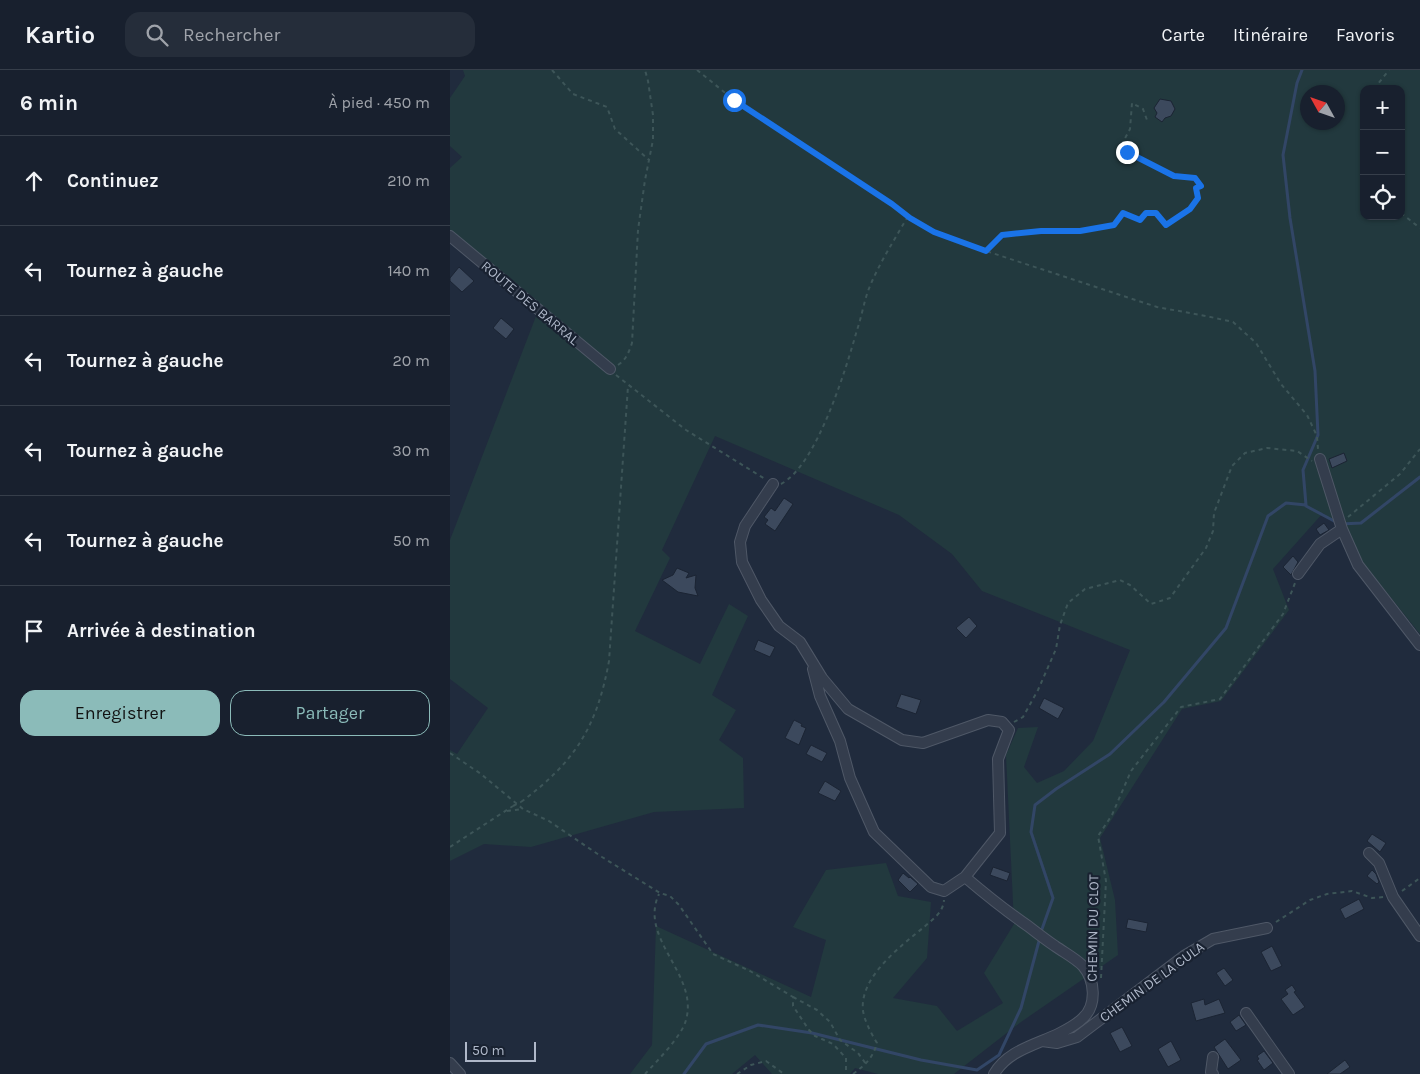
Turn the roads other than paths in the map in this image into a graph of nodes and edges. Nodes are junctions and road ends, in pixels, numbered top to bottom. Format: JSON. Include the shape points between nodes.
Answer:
{"nodes":[{"id":1,"x":451,"y":238,"type":"edge"},
{"id":2,"x":610,"y":370,"type":"road end"},
{"id":3,"x":1315,"y":460,"type":"road end"},
{"id":4,"x":773,"y":484,"type":"road end"},
{"id":5,"x":1341,"y":526,"type":"junction"},
{"id":6,"x":1298,"y":574,"type":"road end"},
{"id":7,"x":1420,"y":645,"type":"edge"},
{"id":8,"x":811,"y":660,"type":"junction"},
{"id":9,"x":1369,"y":853,"type":"dead end"},
{"id":10,"x":965,"y":877,"type":"junction"},
{"id":11,"x":1267,"y":928,"type":"road end"},
{"id":12,"x":1420,"y":936,"type":"edge"},
{"id":13,"x":1246,"y":1013,"type":"dead end"},
{"id":14,"x":1041,"y":1041,"type":"junction"},
{"id":15,"x":1213,"y":1057,"type":"dead end"},
{"id":16,"x":450,"y":1063,"type":"edge"},
{"id":17,"x":460,"y":1074,"type":"edge"},
{"id":18,"x":994,"y":1074,"type":"edge"},
{"id":19,"x":1213,"y":1074,"type":"edge"},
{"id":20,"x":1289,"y":1074,"type":"edge"}],
"edges":[{"from":1,"to":2,"type":"street","name":"ROUTE DES BARRAL"},
{"from":3,"to":5,"type":"street"},
{"from":4,"to":8,"type":"street","via":[[746,526],[740,542],[742,562],[761,600],[779,626],[800,642]]},
{"from":5,"to":6,"type":"street","via":[[1320,544]]},
{"from":5,"to":7,"type":"street","via":[[1358,565]]},
{"from":8,"to":10,"type":"street","via":[[820,696],[836,732],[850,778],[874,832],[931,888],[944,890]]},
{"from":8,"to":10,"type":"street","via":[[848,709],[902,740],[923,743],[988,720],[1002,722],[1009,730],[998,759],[1000,833]]},
{"from":9,"to":12,"type":"street","via":[[1379,863],[1393,897]]},
{"from":10,"to":14,"type":"street","via":[[995,903],[1075,959],[1090,978],[1093,996],[1088,1012],[1077,1023]]},
{"from":11,"to":14,"type":"street","name":"CHEMIN DE LA CULA","via":[[1213,939],[1184,956],[1077,1037],[1057,1043]]},
{"from":13,"to":20,"type":"street"},
{"from":14,"to":18,"type":"street","via":[[1005,1060]]},
{"from":15,"to":19,"type":"street"},
{"from":16,"to":17,"type":"street"}]}
